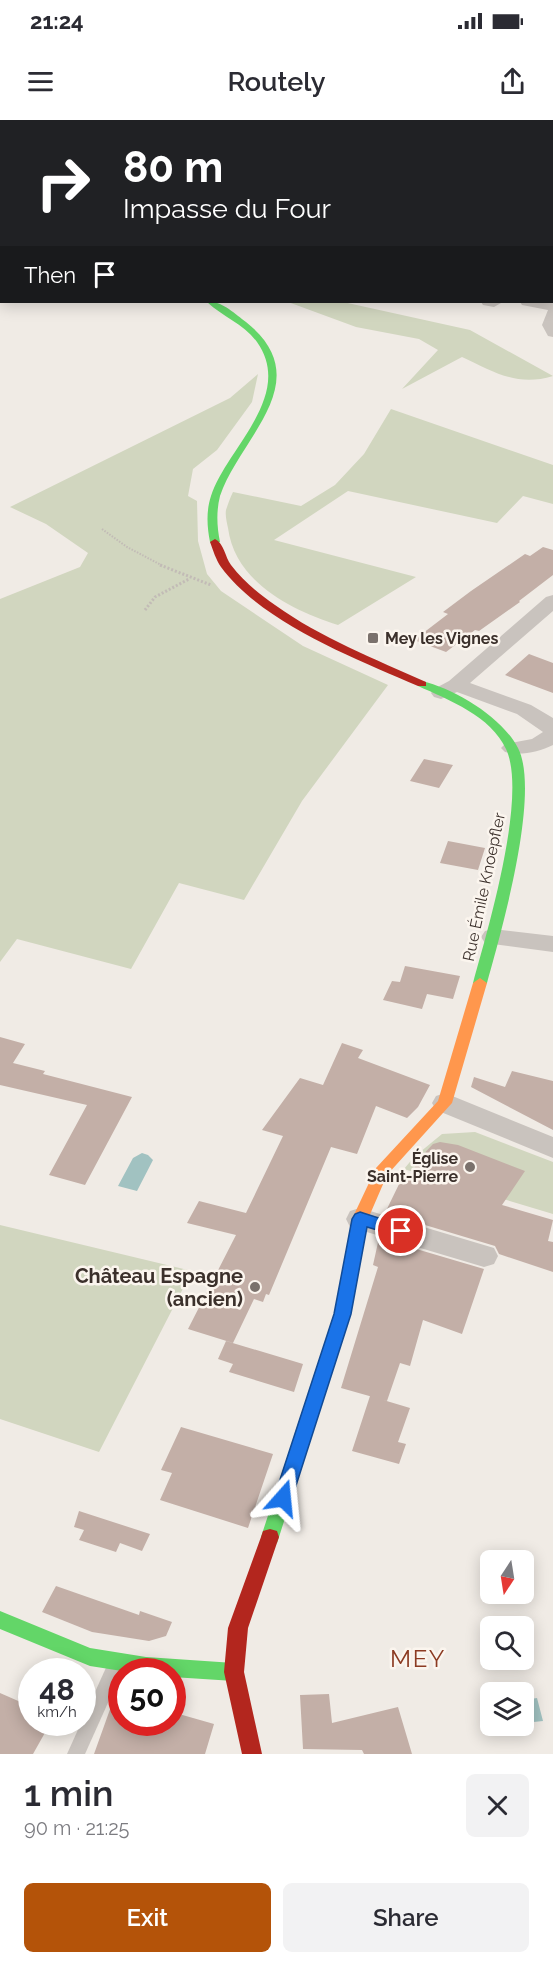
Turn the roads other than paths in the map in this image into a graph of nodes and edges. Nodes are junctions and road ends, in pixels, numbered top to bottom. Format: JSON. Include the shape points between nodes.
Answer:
{"nodes":[{"id":1,"x":212,"y":303,"type":"edge"},
{"id":2,"x":532,"y":303,"type":"edge"},
{"id":3,"x":553,"y":307,"type":"edge"},
{"id":4,"x":553,"y":601,"type":"edge"},
{"id":5,"x":544,"y":619,"type":"edge"},
{"id":6,"x":440,"y":688,"type":"junction"},
{"id":7,"x":553,"y":732,"type":"edge"},
{"id":8,"x":512,"y":748,"type":"junction"},
{"id":9,"x":493,"y":937,"type":"junction"},
{"id":10,"x":553,"y":944,"type":"edge"},
{"id":11,"x":445,"y":1103,"type":"junction"},
{"id":12,"x":553,"y":1148,"type":"edge"},
{"id":13,"x":360,"y":1219,"type":"junction"},
{"id":14,"x":484,"y":1257,"type":"dead end"},
{"id":15,"x":0,"y":1620,"type":"edge"},
{"id":16,"x":108,"y":1660,"type":"edge"},
{"id":17,"x":186,"y":1669,"type":"edge"},
{"id":18,"x":234,"y":1672,"type":"junction"},
{"id":19,"x":108,"y":1683,"type":"edge"},
{"id":20,"x":76,"y":1754,"type":"edge"},
{"id":21,"x":252,"y":1754,"type":"edge"}],
"edges":[{"from":1,"to":6,"type":"main road","name":"Rue Émile Knoepfler","via":[[263,346],[274,377],[271,398],[223,476],[211,506],[216,551],[227,568],[266,604],[305,627]]},
{"from":2,"to":3,"type":"street"},
{"from":4,"to":5,"type":"street"},
{"from":5,"to":6,"type":"street"},
{"from":6,"to":7,"type":"street","via":[[534,715],[550,724]]},
{"from":6,"to":8,"type":"main road","name":"Rue Émile Knoepfler","via":[[485,719]]},
{"from":7,"to":8,"type":"street","via":[[537,744]]},
{"from":8,"to":9,"type":"main road","name":"Rue Émile Knoepfler","via":[[519,773],[517,815]]},
{"from":9,"to":10,"type":"street"},
{"from":9,"to":11,"type":"main road","name":"Rue Émile Knoepfler"},
{"from":11,"to":12,"type":"street"},
{"from":11,"to":13,"type":"main road","via":[[381,1172]]},
{"from":13,"to":14,"type":"street"},
{"from":13,"to":18,"type":"main road","via":[[342,1314],[238,1628]]},
{"from":15,"to":16,"type":"main road","via":[[90,1657]]},
{"from":17,"to":18,"type":"main road"},
{"from":18,"to":21,"type":"main road"},
{"from":19,"to":20,"type":"lane"}]}
